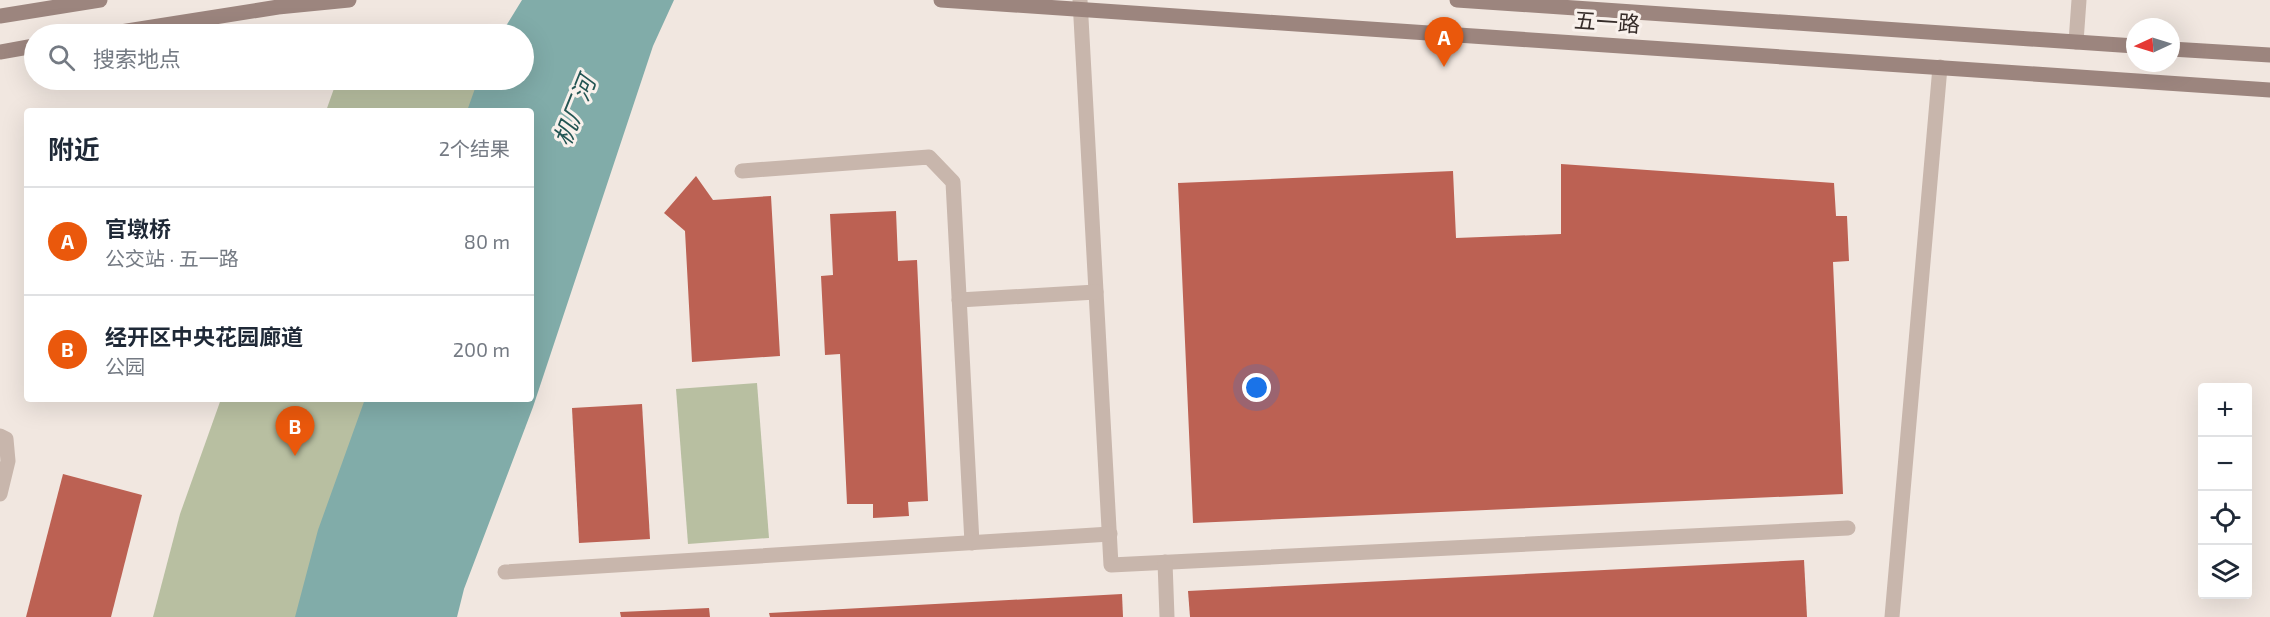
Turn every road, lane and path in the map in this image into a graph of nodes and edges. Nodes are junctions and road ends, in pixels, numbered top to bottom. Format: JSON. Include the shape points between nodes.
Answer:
{"nodes":[{"id":1,"x":100,"y":0,"type":"edge"},
{"id":2,"x":349,"y":0,"type":"edge"},
{"id":3,"x":941,"y":0,"type":"edge"},
{"id":4,"x":1457,"y":0,"type":"edge"},
{"id":5,"x":2079,"y":0,"type":"edge"},
{"id":6,"x":1081,"y":4,"type":"edge"},
{"id":7,"x":0,"y":16,"type":"edge"},
{"id":8,"x":171,"y":24,"type":"edge"},
{"id":9,"x":2076,"y":42,"type":"junction"},
{"id":10,"x":2126,"y":45,"type":"edge"},
{"id":11,"x":24,"y":48,"type":"edge"},
{"id":12,"x":2180,"y":50,"type":"edge"},
{"id":13,"x":0,"y":52,"type":"edge"},
{"id":14,"x":2270,"y":55,"type":"edge"},
{"id":15,"x":1940,"y":67,"type":"junction"},
{"id":16,"x":2270,"y":90,"type":"edge"},
{"id":17,"x":742,"y":171,"type":"dead end"},
{"id":18,"x":1096,"y":292,"type":"junction"},
{"id":19,"x":959,"y":300,"type":"junction"},
{"id":20,"x":0,"y":436,"type":"edge"},
{"id":21,"x":0,"y":494,"type":"edge"},
{"id":22,"x":1848,"y":528,"type":"dead end"},
{"id":23,"x":1110,"y":534,"type":"junction"},
{"id":24,"x":972,"y":543,"type":"junction"},
{"id":25,"x":1164,"y":562,"type":"junction"},
{"id":26,"x":505,"y":572,"type":"dead end"},
{"id":27,"x":1167,"y":617,"type":"edge"},
{"id":28,"x":1892,"y":617,"type":"edge"}],
"edges":[{"from":1,"to":7,"type":"main road"},
{"from":2,"to":8,"type":"main road"},
{"from":3,"to":6,"type":"main road","name":"五一路"},
{"from":4,"to":9,"type":"main road","name":"五一路"},
{"from":5,"to":9,"type":"street"},
{"from":6,"to":15,"type":"main road","name":"五一路"},
{"from":6,"to":18,"type":"street"},
{"from":9,"to":10,"type":"main road","name":"五一路"},
{"from":11,"to":13,"type":"main road"},
{"from":12,"to":14,"type":"main road"},
{"from":15,"to":16,"type":"main road","name":"五一路"},
{"from":15,"to":28,"type":"street"},
{"from":17,"to":19,"type":"street","via":[[928,157],[953,182]]},
{"from":18,"to":19,"type":"street"},
{"from":18,"to":23,"type":"street"},
{"from":19,"to":24,"type":"street"},
{"from":20,"to":21,"type":"street","via":[[6,439],[8,461]]},
{"from":22,"to":25,"type":"street"},
{"from":23,"to":24,"type":"street"},
{"from":23,"to":25,"type":"street","via":[[1111,565]]},
{"from":24,"to":26,"type":"street"},
{"from":25,"to":27,"type":"street"}]}
